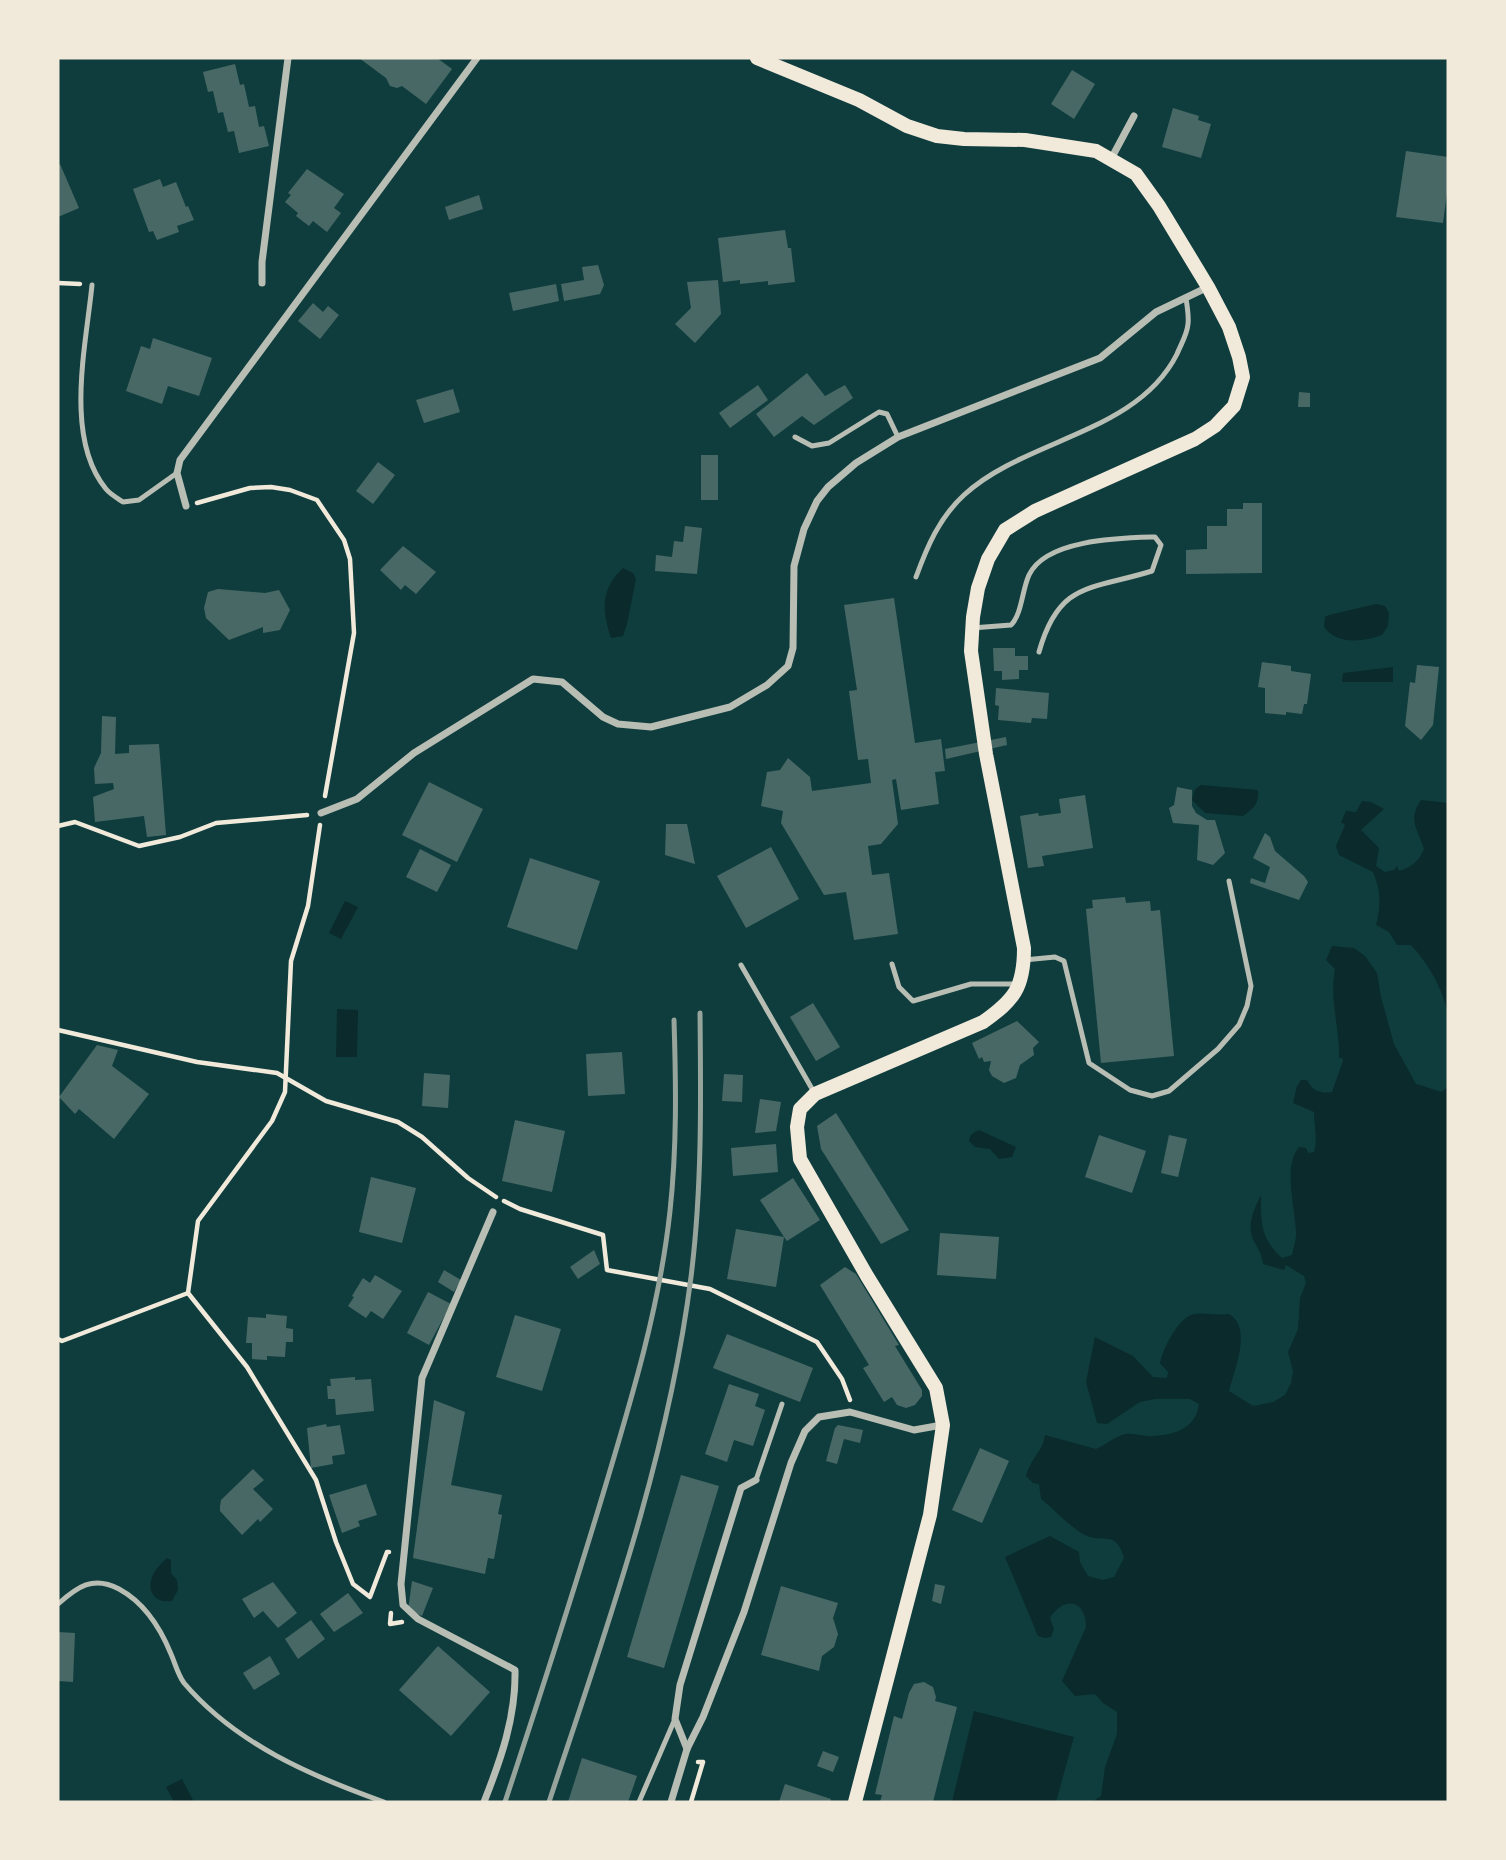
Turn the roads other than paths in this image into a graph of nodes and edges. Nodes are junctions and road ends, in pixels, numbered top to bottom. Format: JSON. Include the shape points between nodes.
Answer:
{"nodes":[{"id":1,"x":288,"y":58,"type":"edge"},
{"id":2,"x":477,"y":58,"type":"edge"},
{"id":3,"x":757,"y":58,"type":"edge"},
{"id":4,"x":1133,"y":116,"type":"dead end"},
{"id":5,"x":1111,"y":160,"type":"junction"},
{"id":6,"x":262,"y":283,"type":"dead end"},
{"id":7,"x":92,"y":285,"type":"road end"},
{"id":8,"x":1208,"y":287,"type":"junction"},
{"id":9,"x":1186,"y":298,"type":"junction"},
{"id":10,"x":795,"y":437,"type":"dead end"},
{"id":11,"x":898,"y":437,"type":"junction"},
{"id":12,"x":177,"y":474,"type":"junction"},
{"id":13,"x":186,"y":506,"type":"road end"},
{"id":14,"x":916,"y":577,"type":"dead end"},
{"id":15,"x":972,"y":628,"type":"junction"},
{"id":16,"x":1039,"y":652,"type":"dead end"},
{"id":17,"x":321,"y":813,"type":"road end"},
{"id":18,"x":1229,"y":881,"type":"dead end"},
{"id":19,"x":1024,"y":960,"type":"junction"},
{"id":20,"x":892,"y":964,"type":"dead end"},
{"id":21,"x":741,"y":965,"type":"dead end"},
{"id":22,"x":1020,"y":984,"type":"junction"},
{"id":23,"x":815,"y":1094,"type":"junction"},
{"id":24,"x":493,"y":1212,"type":"dead end"},
{"id":25,"x":782,"y":1404,"type":"dead end"},
{"id":26,"x":943,"y":1425,"type":"junction"},
{"id":27,"x":756,"y":1480,"type":"joint"},
{"id":28,"x":58,"y":1604,"type":"edge"},
{"id":29,"x":675,"y":1719,"type":"junction"},
{"id":30,"x":687,"y":1749,"type":"junction"},
{"id":31,"x":384,"y":1802,"type":"edge"},
{"id":32,"x":484,"y":1802,"type":"edge"},
{"id":33,"x":639,"y":1802,"type":"edge"},
{"id":34,"x":671,"y":1802,"type":"edge"},
{"id":35,"x":855,"y":1802,"type":"edge"}],
"edges":[{"from":1,"to":6,"type":"street"},
{"from":2,"to":12,"type":"street","via":[[180,460]]},
{"from":3,"to":5,"type":"main road","via":[[937,136],[1025,140],[1096,151]]},
{"from":4,"to":5,"type":"street"},
{"from":5,"to":8,"type":"main road","via":[[1136,174]]},
{"from":7,"to":12,"type":"lane","via":[[80,407],[94,472],[107,491],[123,502],[139,500]]},
{"from":8,"to":9,"type":"street"},
{"from":8,"to":15,"type":"main road","via":[[1239,357],[1243,377],[1234,406],[1195,439],[1035,511],[1005,530],[978,588]]},
{"from":9,"to":11,"type":"street","via":[[1156,312],[1100,358]]},
{"from":9,"to":14,"type":"lane","via":[[1187,333],[1168,371],[1097,426],[998,470],[963,496],[935,530]]},
{"from":10,"to":11,"type":"lane","via":[[812,446],[829,443],[879,412],[887,414]]},
{"from":11,"to":17,"type":"street","via":[[856,463],[817,501],[794,566],[793,648],[788,666],[767,685],[730,708],[641,727],[603,717],[562,682],[533,679],[414,753],[357,799]]},
{"from":12,"to":13,"type":"street"},
{"from":15,"to":16,"type":"lane","via":[[1016,621],[1032,569],[1067,547],[1155,537],[1161,545],[1152,571],[1079,591],[1060,605]]},
{"from":15,"to":19,"type":"main road","via":[[978,700]]},
{"from":18,"to":19,"type":"lane","via":[[1251,986],[1247,1006],[1239,1025],[1219,1049],[1169,1091],[1152,1096],[1130,1090],[1088,1063],[1064,961],[1055,957]]},
{"from":19,"to":22,"type":"main road"},
{"from":20,"to":22,"type":"lane","via":[[899,987],[913,1001],[971,984]]},
{"from":21,"to":23,"type":"lane"},
{"from":22,"to":23,"type":"main road","via":[[1008,1004],[983,1022]]},
{"from":23,"to":26,"type":"main road","via":[[800,1109],[800,1159],[936,1388]]},
{"from":24,"to":32,"type":"street","via":[[422,1378],[401,1584],[403,1605],[418,1619],[515,1670],[516,1695],[504,1751]]},
{"from":25,"to":27,"type":"lane"},
{"from":26,"to":30,"type":"street","via":[[914,1430],[850,1412],[819,1417],[805,1432],[744,1612]]},
{"from":26,"to":35,"type":"main road","via":[[930,1515]]},
{"from":27,"to":29,"type":"street","via":[[741,1488],[680,1685]]},
{"from":28,"to":31,"type":"lane","via":[[76,1587],[94,1581],[118,1588],[144,1606],[164,1635],[182,1680],[208,1708],[243,1736],[291,1764]]},
{"from":29,"to":30,"type":"street"},
{"from":29,"to":33,"type":"lane"},
{"from":30,"to":34,"type":"street"}]}
